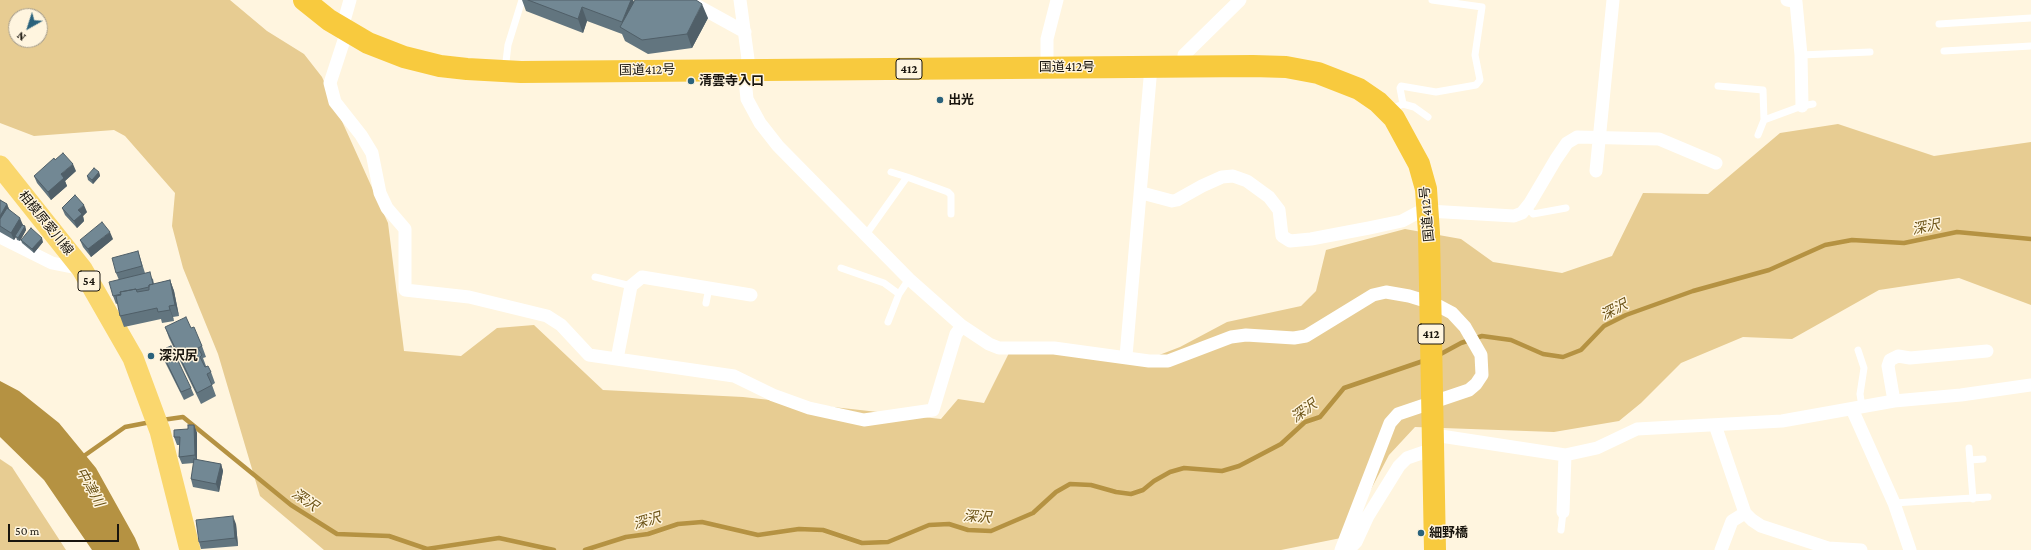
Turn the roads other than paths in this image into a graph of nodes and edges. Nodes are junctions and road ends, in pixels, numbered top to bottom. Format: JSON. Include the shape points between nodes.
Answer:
{"nodes":[{"id":1,"x":304,"y":0,"type":"edge"},
{"id":2,"x":350,"y":0,"type":"edge"},
{"id":3,"x":522,"y":0,"type":"edge"},
{"id":4,"x":688,"y":0,"type":"edge"},
{"id":5,"x":740,"y":0,"type":"edge"},
{"id":6,"x":1057,"y":0,"type":"edge"},
{"id":7,"x":1240,"y":0,"type":"edge"},
{"id":8,"x":1432,"y":0,"type":"edge"},
{"id":9,"x":1613,"y":0,"type":"edge"},
{"id":10,"x":1787,"y":0,"type":"edge"},
{"id":11,"x":1446,"y":1,"type":"edge"},
{"id":12,"x":2031,"y":18,"type":"edge"},
{"id":13,"x":1939,"y":24,"type":"dead end"},
{"id":14,"x":345,"y":29,"type":"junction"},
{"id":15,"x":745,"y":32,"type":"junction"},
{"id":16,"x":2031,"y":46,"type":"edge"},
{"id":17,"x":1944,"y":51,"type":"dead end"},
{"id":18,"x":1870,"y":52,"type":"dead end"},
{"id":19,"x":1801,"y":55,"type":"junction"},
{"id":20,"x":1183,"y":66,"type":"junction"},
{"id":21,"x":1047,"y":67,"type":"junction"},
{"id":22,"x":1151,"y":67,"type":"junction"},
{"id":23,"x":744,"y":69,"type":"junction"},
{"id":24,"x":505,"y":71,"type":"junction"},
{"id":25,"x":1718,"y":86,"type":"dead end"},
{"id":26,"x":1808,"y":105,"type":"joint"},
{"id":27,"x":1395,"y":107,"type":"junction"},
{"id":28,"x":1428,"y":117,"type":"dead end"},
{"id":29,"x":1764,"y":120,"type":"junction"},
{"id":30,"x":1758,"y":135,"type":"dead end"},
{"id":31,"x":1600,"y":138,"type":"junction"},
{"id":32,"x":1716,"y":163,"type":"dead end"},
{"id":33,"x":0,"y":166,"type":"edge"},
{"id":34,"x":1596,"y":171,"type":"dead end"},
{"id":35,"x":891,"y":172,"type":"dead end"},
{"id":36,"x":907,"y":178,"type":"junction"},
{"id":37,"x":1142,"y":193,"type":"junction"},
{"id":38,"x":1526,"y":207,"type":"junction"},
{"id":39,"x":1566,"y":208,"type":"dead end"},
{"id":40,"x":1428,"y":211,"type":"junction"},
{"id":41,"x":950,"y":214,"type":"dead end"},
{"id":42,"x":865,"y":236,"type":"junction"},
{"id":43,"x":0,"y":237,"type":"edge"},
{"id":44,"x":841,"y":268,"type":"dead end"},
{"id":45,"x":82,"y":269,"type":"junction"},
{"id":46,"x":595,"y":277,"type":"dead end"},
{"id":47,"x":909,"y":279,"type":"junction"},
{"id":48,"x":631,"y":286,"type":"junction"},
{"id":49,"x":709,"y":288,"type":"junction"},
{"id":50,"x":899,"y":294,"type":"junction"},
{"id":51,"x":751,"y":295,"type":"dead end"},
{"id":52,"x":706,"y":303,"type":"dead end"},
{"id":53,"x":888,"y":322,"type":"dead end"},
{"id":54,"x":962,"y":326,"type":"junction"},
{"id":55,"x":1858,"y":350,"type":"dead end"},
{"id":56,"x":1987,"y":351,"type":"dead end"},
{"id":57,"x":1126,"y":356,"type":"junction"},
{"id":58,"x":617,"y":359,"type":"junction"},
{"id":59,"x":2031,"y":385,"type":"edge"},
{"id":60,"x":1894,"y":401,"type":"junction"},
{"id":61,"x":1857,"y":408,"type":"junction"},
{"id":62,"x":1716,"y":425,"type":"junction"},
{"id":63,"x":1434,"y":442,"type":"junction"},
{"id":64,"x":1969,"y":448,"type":"dead end"},
{"id":65,"x":1565,"y":455,"type":"junction"},
{"id":66,"x":1983,"y":459,"type":"dead end"},
{"id":67,"x":1970,"y":460,"type":"junction"},
{"id":68,"x":1988,"y":497,"type":"dead end"},
{"id":69,"x":1974,"y":499,"type":"junction"},
{"id":70,"x":1894,"y":503,"type":"junction"},
{"id":71,"x":1563,"y":512,"type":"joint"},
{"id":72,"x":1745,"y":513,"type":"junction"},
{"id":73,"x":1561,"y":530,"type":"dead end"},
{"id":74,"x":190,"y":550,"type":"edge"},
{"id":75,"x":1341,"y":550,"type":"edge"},
{"id":76,"x":1348,"y":550,"type":"edge"},
{"id":77,"x":1435,"y":550,"type":"edge"},
{"id":78,"x":1721,"y":550,"type":"edge"},
{"id":79,"x":1861,"y":550,"type":"edge"},
{"id":80,"x":1910,"y":550,"type":"edge"}],
"edges":[{"from":1,"to":14,"type":"highway","name":"国道412号","number":"412"},
{"from":2,"to":14,"type":"street"},
{"from":3,"to":24,"type":"lane","via":[[508,45]]},
{"from":4,"to":15,"type":"street"},
{"from":5,"to":15,"type":"street"},
{"from":6,"to":21,"type":"street","via":[[1047,39]]},
{"from":7,"to":20,"type":"street","via":[[1184,55]]},
{"from":8,"to":11,"type":"lane"},
{"from":9,"to":31,"type":"street"},
{"from":10,"to":19,"type":"street","via":[[1796,2]]},
{"from":11,"to":27,"type":"lane","via":[[1482,8],[1475,55],[1480,80],[1476,85],[1436,92],[1402,86]]},
{"from":12,"to":13,"type":"lane"},
{"from":14,"to":24,"type":"highway","name":"国道412号","number":"412","via":[[368,43],[404,58],[440,66]]},
{"from":14,"to":58,"type":"street","via":[[330,83],[335,102],[372,153],[380,193],[387,208],[405,229],[405,290],[469,297],[547,316],[561,325],[590,355]]},
{"from":15,"to":23,"type":"street","via":[[748,59]]},
{"from":16,"to":17,"type":"lane"},
{"from":18,"to":19,"type":"lane"},
{"from":19,"to":26,"type":"street"},
{"from":20,"to":22,"type":"highway","name":"国道412号","number":"412"},
{"from":20,"to":27,"type":"highway","name":"国道412号","number":"412","via":[[1286,67],[1318,72],[1359,89],[1378,102]]},
{"from":21,"to":22,"type":"highway","name":"国道412号","number":"412"},
{"from":21,"to":23,"type":"highway","name":"国道412号","number":"412"},
{"from":22,"to":37,"type":"street"},
{"from":23,"to":24,"type":"highway","name":"国道412号","number":"412"},
{"from":23,"to":42,"type":"street","via":[[747,99],[760,123],[778,146]]},
{"from":25,"to":29,"type":"lane","via":[[1763,90]]},
{"from":26,"to":29,"type":"lane"},
{"from":27,"to":28,"type":"lane","via":[[1414,107]]},
{"from":27,"to":40,"type":"highway","name":"国道412号","number":"412","via":[[1397,123],[1420,164]]},
{"from":29,"to":30,"type":"lane"},
{"from":31,"to":32,"type":"street","via":[[1659,139]]},
{"from":31,"to":34,"type":"street"},
{"from":31,"to":38,"type":"street","via":[[1577,137],[1567,144]]},
{"from":33,"to":45,"type":"main road","name":"相模原愛川線","number":"54"},
{"from":35,"to":36,"type":"lane"},
{"from":36,"to":41,"type":"lane","via":[[951,194]]},
{"from":36,"to":42,"type":"lane"},
{"from":37,"to":40,"type":"street","via":[[1172,201],[1222,177],[1233,176],[1247,181],[1269,197],[1279,210],[1282,236],[1290,241],[1369,228]]},
{"from":37,"to":57,"type":"street"},
{"from":38,"to":39,"type":"lane","via":[[1533,214]]},
{"from":38,"to":40,"type":"street","via":[[1514,216],[1504,217]]},
{"from":40,"to":63,"type":"highway","name":"国道412号","number":"412"},
{"from":42,"to":47,"type":"street"},
{"from":43,"to":45,"type":"street","via":[[52,263]]},
{"from":44,"to":50,"type":"lane","via":[[884,283]]},
{"from":45,"to":74,"type":"main road","name":"相模原愛川線","number":"54","via":[[133,358],[154,411]]},
{"from":46,"to":48,"type":"lane"},
{"from":47,"to":50,"type":"lane"},
{"from":47,"to":54,"type":"street"},
{"from":48,"to":49,"type":"street","via":[[642,277]]},
{"from":48,"to":58,"type":"street"},
{"from":49,"to":51,"type":"street"},
{"from":49,"to":52,"type":"lane"},
{"from":50,"to":53,"type":"lane"},
{"from":54,"to":57,"type":"street","via":[[999,348],[1054,348]]},
{"from":54,"to":58,"type":"street","via":[[956,334],[933,410],[864,420],[809,408],[773,395],[734,376]]},
{"from":55,"to":61,"type":"lane","via":[[1864,368]]},
{"from":56,"to":60,"type":"street","via":[[1973,347],[1921,351],[1910,358],[1898,356],[1890,360],[1888,366]]},
{"from":57,"to":75,"type":"street","via":[[1150,361],[1168,361],[1231,336],[1306,336],[1373,294],[1386,292],[1410,296],[1452,313],[1465,327],[1481,354],[1482,375],[1469,390],[1398,414],[1390,423]]},
{"from":59,"to":60,"type":"street"},
{"from":60,"to":61,"type":"street"},
{"from":61,"to":62,"type":"street","via":[[1782,421]]},
{"from":61,"to":70,"type":"street"},
{"from":62,"to":65,"type":"street","via":[[1637,429],[1597,448]]},
{"from":62,"to":72,"type":"street"},
{"from":63,"to":65,"type":"street"},
{"from":63,"to":76,"type":"street","via":[[1407,458],[1399,466],[1368,516],[1356,542]]},
{"from":63,"to":77,"type":"highway","name":"国道412号","number":"412"},
{"from":64,"to":67,"type":"lane"},
{"from":65,"to":71,"type":"street"},
{"from":66,"to":67,"type":"lane"},
{"from":67,"to":69,"type":"lane"},
{"from":68,"to":69,"type":"lane"},
{"from":69,"to":70,"type":"lane"},
{"from":70,"to":80,"type":"street"},
{"from":71,"to":73,"type":"lane"},
{"from":72,"to":78,"type":"street","via":[[1732,521]]},
{"from":72,"to":79,"type":"street","via":[[1761,526],[1828,548]]}]}
